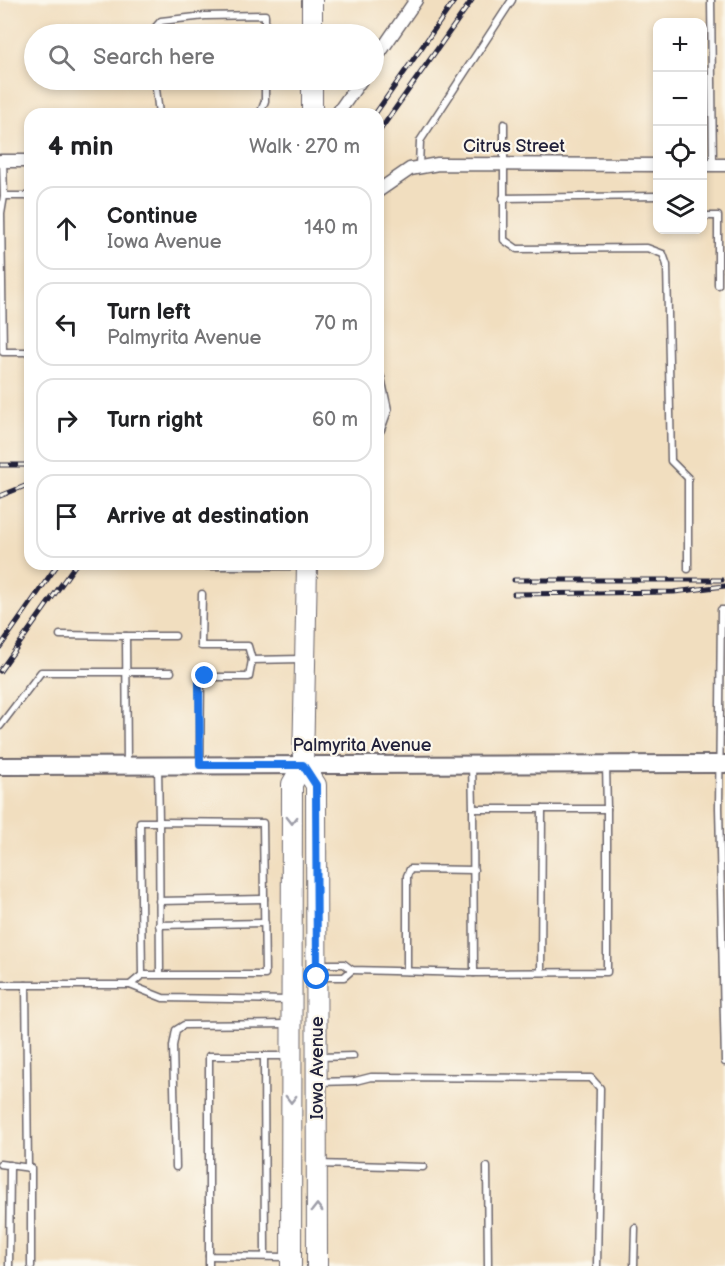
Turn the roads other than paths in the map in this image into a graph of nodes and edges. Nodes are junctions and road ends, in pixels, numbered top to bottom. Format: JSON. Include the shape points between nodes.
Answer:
{"nodes":[{"id":1,"x":312,"y":0,"type":"edge"},
{"id":2,"x":416,"y":0,"type":"edge"},
{"id":3,"x":512,"y":0,"type":"edge"},
{"id":4,"x":711,"y":0,"type":"edge"},
{"id":5,"x":158,"y":24,"type":"edge"},
{"id":6,"x":265,"y":24,"type":"edge"},
{"id":7,"x":312,"y":24,"type":"edge"},
{"id":8,"x":384,"y":46,"type":"edge"},
{"id":9,"x":156,"y":90,"type":"edge"},
{"id":10,"x":265,"y":90,"type":"edge"},
{"id":11,"x":312,"y":90,"type":"edge"},
{"id":12,"x":354,"y":90,"type":"edge"},
{"id":13,"x":158,"y":108,"type":"edge"},
{"id":14,"x":262,"y":108,"type":"edge"},
{"id":15,"x":312,"y":108,"type":"edge"},
{"id":16,"x":341,"y":108,"type":"edge"},
{"id":17,"x":504,"y":124,"type":"dead end"},
{"id":18,"x":2,"y":161,"type":"edge"},
{"id":19,"x":24,"y":161,"type":"edge"},
{"id":20,"x":504,"y":164,"type":"junction"},
{"id":21,"x":653,"y":165,"type":"edge"},
{"id":22,"x":713,"y":165,"type":"edge"},
{"id":23,"x":418,"y":166,"type":"junction"},
{"id":24,"x":384,"y":186,"type":"edge"},
{"id":25,"x":4,"y":196,"type":"junction"},
{"id":26,"x":24,"y":196,"type":"edge"},
{"id":27,"x":653,"y":196,"type":"edge"},
{"id":28,"x":503,"y":198,"type":"junction"},
{"id":29,"x":707,"y":216,"type":"edge"},
{"id":30,"x":718,"y":285,"type":"dead end"},
{"id":31,"x":24,"y":352,"type":"edge"},
{"id":32,"x":688,"y":569,"type":"dead end"},
{"id":33,"x":307,"y":570,"type":"edge"},
{"id":34,"x":202,"y":594,"type":"dead end"},
{"id":35,"x":725,"y":610,"type":"edge"},
{"id":36,"x":60,"y":635,"type":"dead end"},
{"id":37,"x":126,"y":636,"type":"junction"},
{"id":38,"x":175,"y":636,"type":"dead end"},
{"id":39,"x":305,"y":659,"type":"junction"},
{"id":40,"x":252,"y":660,"type":"junction"},
{"id":41,"x":126,"y":672,"type":"junction"},
{"id":42,"x":171,"y":672,"type":"dead end"},
{"id":43,"x":0,"y":726,"type":"edge"},
{"id":44,"x":606,"y":764,"type":"junction"},
{"id":45,"x":723,"y":764,"type":"edge"},
{"id":46,"x":200,"y":765,"type":"junction"},
{"id":47,"x":303,"y":765,"type":"junction"},
{"id":48,"x":472,"y":765,"type":"junction"},
{"id":49,"x":0,"y":766,"type":"edge"},
{"id":50,"x":127,"y":766,"type":"junction"},
{"id":51,"x":159,"y":767,"type":"junction"},
{"id":52,"x":473,"y":808,"type":"junction"},
{"id":53,"x":722,"y":808,"type":"edge"},
{"id":54,"x":542,"y":809,"type":"junction"},
{"id":55,"x":607,"y":809,"type":"junction"},
{"id":56,"x":159,"y":822,"type":"junction"},
{"id":57,"x":474,"y":870,"type":"junction"},
{"id":58,"x":723,"y":877,"type":"edge"},
{"id":59,"x":264,"y":899,"type":"junction"},
{"id":60,"x":159,"y":901,"type":"junction"},
{"id":61,"x":264,"y":923,"type":"junction"},
{"id":62,"x":159,"y":925,"type":"junction"},
{"id":63,"x":352,"y":970,"type":"junction"},
{"id":64,"x":317,"y":971,"type":"junction"},
{"id":65,"x":407,"y":971,"type":"junction"},
{"id":66,"x":541,"y":972,"type":"junction"},
{"id":67,"x":474,"y":973,"type":"junction"},
{"id":68,"x":141,"y":975,"type":"junction"},
{"id":69,"x":160,"y":975,"type":"junction"},
{"id":70,"x":0,"y":985,"type":"edge"},
{"id":71,"x":26,"y":985,"type":"junction"},
{"id":72,"x":130,"y":985,"type":"junction"},
{"id":73,"x":291,"y":1000,"type":"junction"},
{"id":74,"x":291,"y":1024,"type":"junction"},
{"id":75,"x":264,"y":1056,"type":"junction"},
{"id":76,"x":291,"y":1056,"type":"junction"},
{"id":77,"x":353,"y":1056,"type":"dead end"},
{"id":78,"x":317,"y":1057,"type":"junction"},
{"id":79,"x":725,"y":1062,"type":"edge"},
{"id":80,"x":317,"y":1082,"type":"junction"},
{"id":81,"x":0,"y":1164,"type":"edge"},
{"id":82,"x":317,"y":1164,"type":"junction"},
{"id":83,"x":10,"y":1165,"type":"junction"},
{"id":84,"x":176,"y":1167,"type":"dead end"},
{"id":85,"x":423,"y":1167,"type":"dead end"},
{"id":86,"x":487,"y":1167,"type":"dead end"},
{"id":87,"x":28,"y":1168,"type":"junction"},
{"id":88,"x":635,"y":1228,"type":"dead end"},
{"id":89,"x":209,"y":1256,"type":"junction"},
{"id":90,"x":265,"y":1256,"type":"junction"},
{"id":91,"x":291,"y":1261,"type":"edge"},
{"id":92,"x":9,"y":1266,"type":"edge"},
{"id":93,"x":31,"y":1266,"type":"edge"},
{"id":94,"x":208,"y":1266,"type":"edge"},
{"id":95,"x":317,"y":1266,"type":"edge"},
{"id":96,"x":488,"y":1266,"type":"edge"},
{"id":97,"x":597,"y":1266,"type":"edge"},
{"id":98,"x":634,"y":1266,"type":"edge"}],
"edges":[{"from":1,"to":7,"type":"main road"},
{"from":2,"to":8,"type":"street"},
{"from":3,"to":23,"type":"lane","via":[[420,141]]},
{"from":4,"to":22,"type":"lane"},
{"from":5,"to":6,"type":"lane","via":[[265,15]]},
{"from":9,"to":13,"type":"lane"},
{"from":10,"to":14,"type":"lane"},
{"from":11,"to":15,"type":"main road"},
{"from":12,"to":16,"type":"street"},
{"from":17,"to":20,"type":"lane"},
{"from":18,"to":19,"type":"street"},
{"from":18,"to":25,"type":"lane"},
{"from":20,"to":21,"type":"street","name":"Citrus Street"},
{"from":20,"to":23,"type":"street","name":"Citrus Street"},
{"from":20,"to":28,"type":"lane"},
{"from":23,"to":24,"type":"street","name":"Citrus Street"},
{"from":25,"to":26,"type":"lane"},
{"from":25,"to":31,"type":"lane","via":[[3,352]]},
{"from":27,"to":28,"type":"lane"},
{"from":28,"to":32,"type":"lane","via":[[504,240],[518,249],[646,248],[663,254],[667,265],[671,461],[688,478]]},
{"from":29,"to":30,"type":"lane","via":[[718,216]]},
{"from":33,"to":39,"type":"main road","name":"Iowa Avenue"},
{"from":34,"to":40,"type":"lane","via":[[201,646],[248,646]]},
{"from":35,"to":45,"type":"lane","via":[[720,610]]},
{"from":36,"to":37,"type":"lane"},
{"from":37,"to":38,"type":"lane"},
{"from":37,"to":41,"type":"lane"},
{"from":39,"to":40,"type":"lane"},
{"from":39,"to":47,"type":"main road","name":"Iowa Avenue"},
{"from":40,"to":46,"type":"lane","via":[[249,677],[201,677]]},
{"from":41,"to":42,"type":"lane"},
{"from":41,"to":43,"type":"lane","via":[[41,672]]},
{"from":41,"to":50,"type":"lane"},
{"from":44,"to":45,"type":"street","name":"Palmyrita Avenue"},
{"from":44,"to":48,"type":"street","name":"Palmyrita Avenue"},
{"from":44,"to":55,"type":"lane"},
{"from":45,"to":53,"type":"lane"},
{"from":46,"to":47,"type":"street","name":"Palmyrita Avenue"},
{"from":46,"to":51,"type":"street","name":"Palmyrita Avenue"},
{"from":47,"to":48,"type":"street","name":"Palmyrita Avenue"},
{"from":47,"to":64,"type":"main road","name":"Iowa Avenue","via":[[316,785]]},
{"from":47,"to":73,"type":"main road","name":"Iowa Avenue","one_way":true,"via":[[292,784]]},
{"from":48,"to":52,"type":"lane"},
{"from":49,"to":50,"type":"street","name":"Palmyrita Avenue"},
{"from":50,"to":51,"type":"street","name":"Palmyrita Avenue"},
{"from":51,"to":56,"type":"lane"},
{"from":52,"to":54,"type":"lane"},
{"from":52,"to":57,"type":"lane"},
{"from":53,"to":58,"type":"lane"},
{"from":54,"to":55,"type":"lane"},
{"from":54,"to":66,"type":"lane"},
{"from":55,"to":66,"type":"lane","via":[[607,972]]},
{"from":56,"to":59,"type":"lane","via":[[263,823]]},
{"from":56,"to":60,"type":"lane"},
{"from":56,"to":68,"type":"lane","via":[[140,822]]},
{"from":57,"to":65,"type":"lane","via":[[410,869],[406,876]]},
{"from":57,"to":67,"type":"lane"},
{"from":58,"to":79,"type":"lane"},
{"from":59,"to":60,"type":"lane"},
{"from":59,"to":61,"type":"lane"},
{"from":60,"to":62,"type":"lane"},
{"from":61,"to":62,"type":"lane"},
{"from":61,"to":69,"type":"lane","via":[[264,975]]},
{"from":62,"to":69,"type":"lane"},
{"from":63,"to":64,"type":"lane","via":[[344,964]]},
{"from":63,"to":64,"type":"lane","via":[[344,977]]},
{"from":63,"to":65,"type":"lane"},
{"from":64,"to":78,"type":"main road","name":"Iowa Avenue"},
{"from":65,"to":67,"type":"lane"},
{"from":66,"to":67,"type":"lane"},
{"from":68,"to":69,"type":"lane"},
{"from":68,"to":72,"type":"lane"},
{"from":70,"to":71,"type":"lane"},
{"from":71,"to":72,"type":"lane"},
{"from":71,"to":87,"type":"lane"},
{"from":72,"to":73,"type":"lane","via":[[162,998]]},
{"from":73,"to":74,"type":"main road","name":"Iowa Avenue"},
{"from":74,"to":76,"type":"main road","name":"Iowa Avenue"},
{"from":74,"to":84,"type":"lane","via":[[184,1025],[176,1030],[172,1046]]},
{"from":75,"to":76,"type":"lane"},
{"from":75,"to":89,"type":"lane","via":[[209,1056]]},
{"from":75,"to":90,"type":"lane"},
{"from":76,"to":91,"type":"main road","name":"Iowa Avenue","one_way":true},
{"from":77,"to":78,"type":"lane"},
{"from":78,"to":80,"type":"main road","name":"Iowa Avenue"},
{"from":80,"to":82,"type":"main road","name":"Iowa Avenue"},
{"from":80,"to":97,"type":"lane","via":[[371,1077],[591,1078],[600,1088]]},
{"from":81,"to":83,"type":"lane"},
{"from":82,"to":85,"type":"lane"},
{"from":95,"to":82,"type":"main road","name":"Iowa Avenue","one_way":true},
{"from":83,"to":87,"type":"lane"},
{"from":83,"to":92,"type":"lane"},
{"from":86,"to":96,"type":"lane"},
{"from":87,"to":93,"type":"lane"},
{"from":88,"to":98,"type":"lane"},
{"from":89,"to":90,"type":"lane"},
{"from":89,"to":94,"type":"lane"},
{"from":90,"to":91,"type":"lane"}]}
